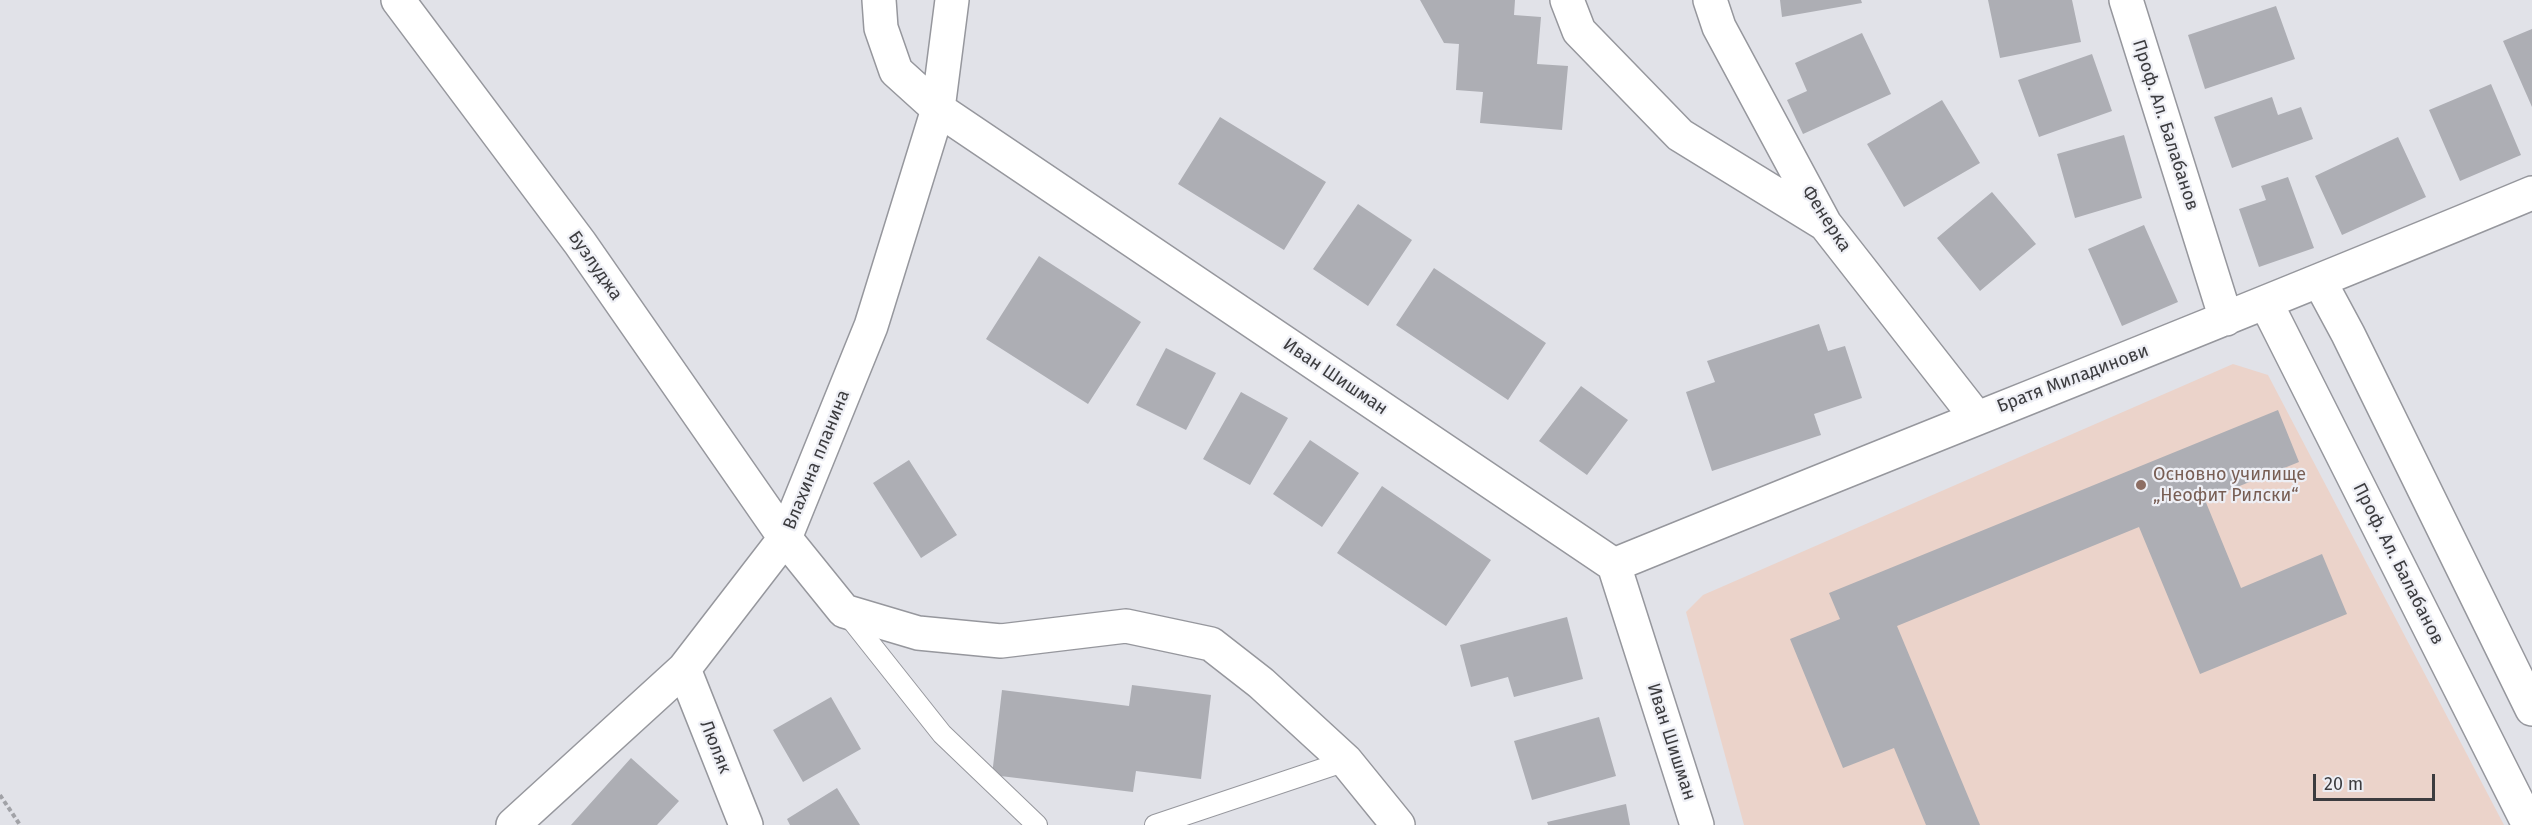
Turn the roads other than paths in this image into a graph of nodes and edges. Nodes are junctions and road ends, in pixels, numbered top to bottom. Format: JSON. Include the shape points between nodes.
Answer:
{"nodes":[{"id":1,"x":398,"y":0,"type":"edge"},
{"id":2,"x":879,"y":0,"type":"edge"},
{"id":3,"x":952,"y":0,"type":"edge"},
{"id":4,"x":1567,"y":0,"type":"edge"},
{"id":5,"x":1710,"y":0,"type":"edge"},
{"id":6,"x":2126,"y":0,"type":"edge"},
{"id":7,"x":938,"y":109,"type":"junction"},
{"id":8,"x":2532,"y":193,"type":"edge"},
{"id":9,"x":1825,"y":224,"type":"junction"},
{"id":10,"x":2320,"y":282,"type":"junction"},
{"id":11,"x":2266,"y":303,"type":"junction"},
{"id":12,"x":2226,"y":319,"type":"junction"},
{"id":13,"x":1976,"y":417,"type":"junction"},
{"id":14,"x":785,"y":538,"type":"junction"},
{"id":15,"x":1614,"y":565,"type":"junction"},
{"id":16,"x":844,"y":611,"type":"junction"},
{"id":17,"x":684,"y":669,"type":"junction"},
{"id":18,"x":2532,"y":709,"type":"edge"},
{"id":19,"x":1346,"y":761,"type":"junction"},
{"id":20,"x":513,"y":825,"type":"edge"},
{"id":21,"x":746,"y":825,"type":"edge"},
{"id":22,"x":1037,"y":825,"type":"edge"},
{"id":23,"x":1155,"y":825,"type":"edge"},
{"id":24,"x":1398,"y":825,"type":"edge"},
{"id":25,"x":1697,"y":825,"type":"edge"},
{"id":26,"x":2529,"y":825,"type":"edge"}],
"edges":[{"from":1,"to":14,"type":"street","name":"Бузлуджа","via":[[580,243]]},
{"from":2,"to":7,"type":"street","name":"Иван Шишман","via":[[881,28],[896,71]]},
{"from":3,"to":7,"type":"street","name":"Влахина планина"},
{"from":4,"to":9,"type":"street","via":[[1579,31],[1680,135]]},
{"from":5,"to":9,"type":"street","name":"Фенерка","via":[[1719,27]]},
{"from":6,"to":12,"type":"street","name":"Проф. Ал. Балабанов"},
{"from":7,"to":14,"type":"street","name":"Влахина планина","via":[[871,326]]},
{"from":7,"to":15,"type":"street","name":"Иван Шишман"},
{"from":8,"to":10,"type":"street","name":"Братя Миладинови"},
{"from":9,"to":13,"type":"street","name":"Фенерка"},
{"from":10,"to":11,"type":"street","name":"Братя Миладинови"},
{"from":10,"to":18,"type":"street"},
{"from":11,"to":12,"type":"street","name":"Братя Миладинови"},
{"from":11,"to":26,"type":"street","name":"Проф. Ал. Балабанов"},
{"from":12,"to":13,"type":"street","name":"Братя Миладинови"},
{"from":13,"to":15,"type":"street","name":"Братя Миладинови"},
{"from":14,"to":16,"type":"street","name":"Бузлуджа"},
{"from":14,"to":17,"type":"street","name":"Влахина планина"},
{"from":15,"to":25,"type":"street","name":"Иван Шишман"},
{"from":16,"to":19,"type":"street","via":[[918,633],[1001,641],[1126,626],[1211,644],[1262,683]]},
{"from":16,"to":22,"type":"lane","via":[[942,734]]},
{"from":17,"to":20,"type":"street","name":"Влахина планина"},
{"from":17,"to":21,"type":"street","name":"Люляк"},
{"from":19,"to":23,"type":"lane"},
{"from":19,"to":24,"type":"street"}]}
